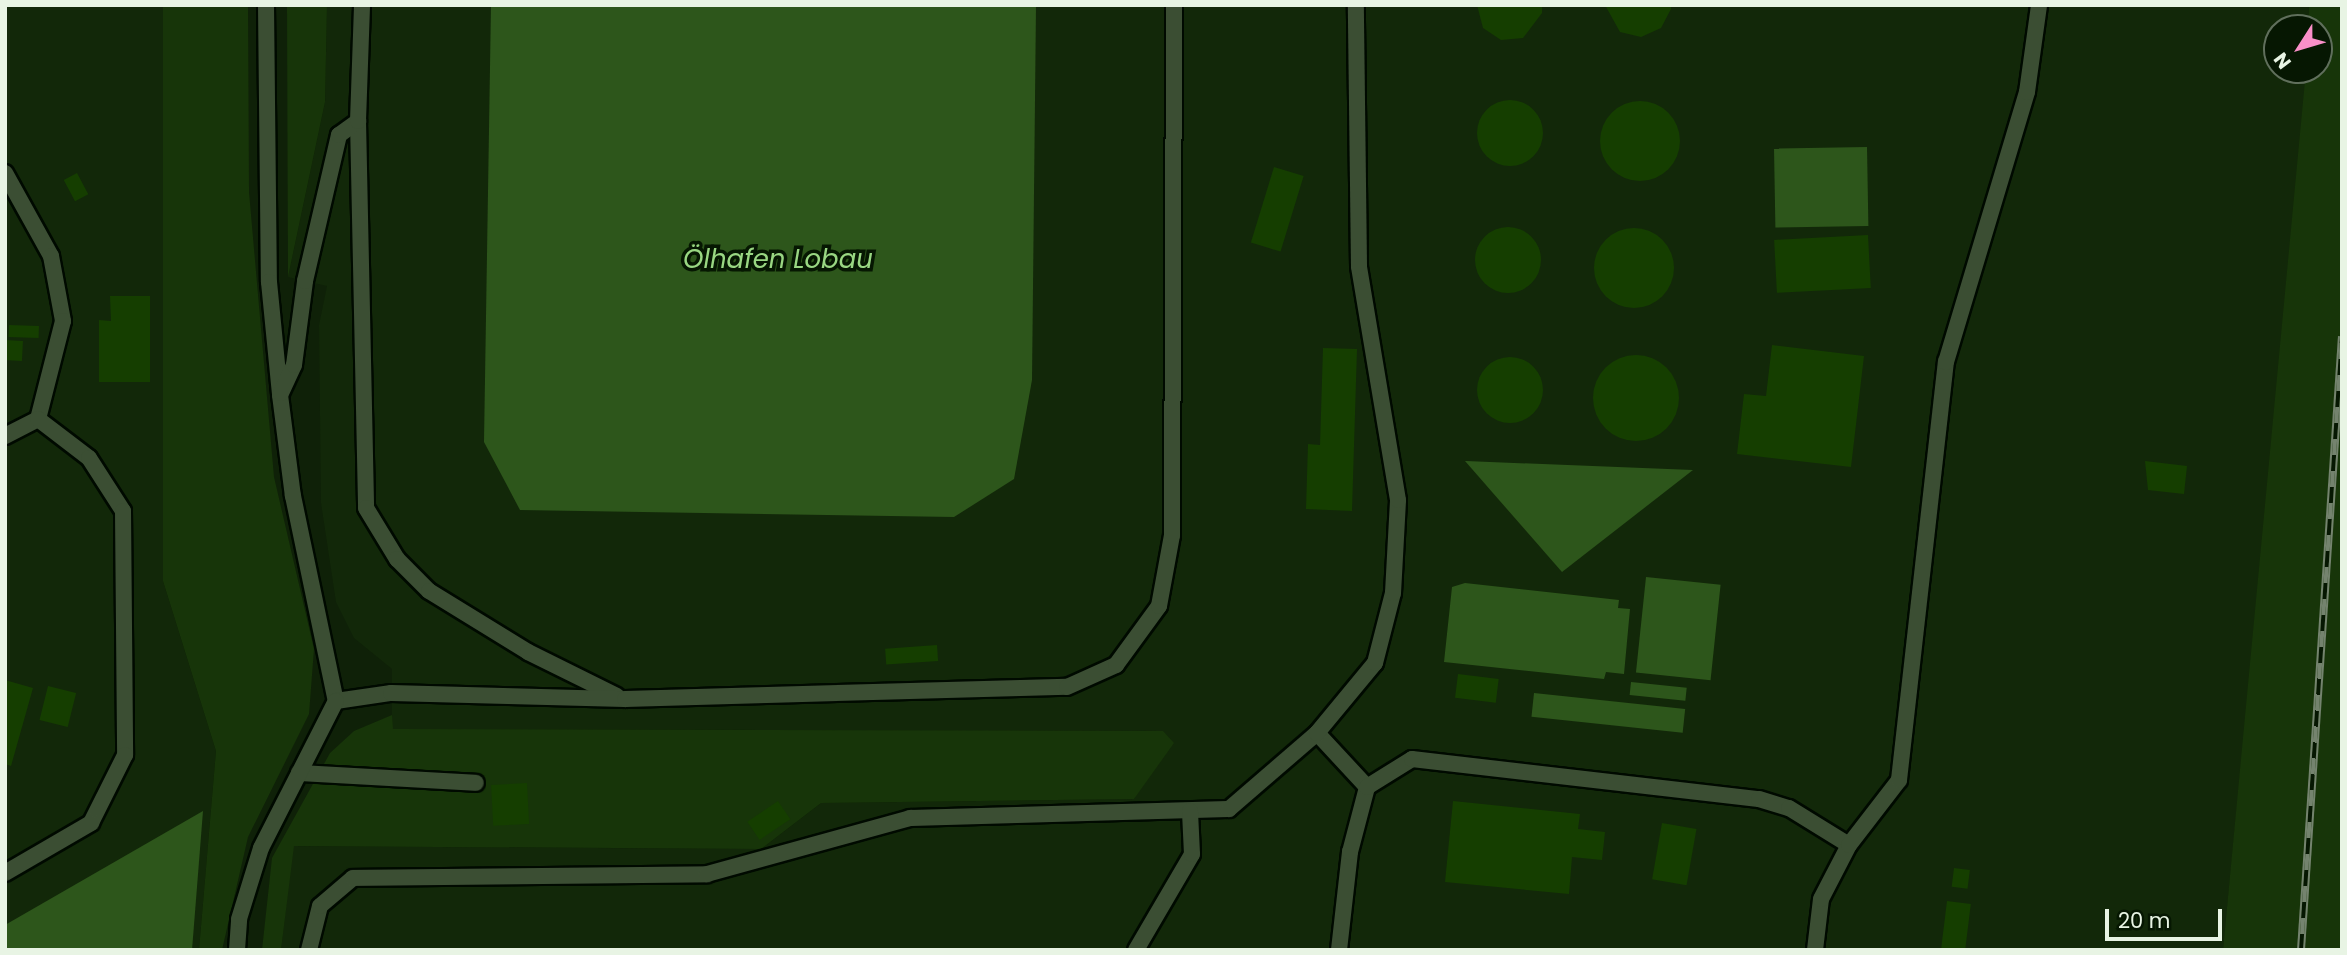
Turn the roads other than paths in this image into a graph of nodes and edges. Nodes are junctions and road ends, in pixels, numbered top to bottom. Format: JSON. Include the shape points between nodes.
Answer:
{"nodes":[{"id":1,"x":266,"y":5,"type":"edge"},
{"id":2,"x":362,"y":5,"type":"edge"},
{"id":3,"x":1174,"y":5,"type":"edge"},
{"id":4,"x":1356,"y":5,"type":"edge"},
{"id":5,"x":2039,"y":5,"type":"edge"},
{"id":6,"x":358,"y":121,"type":"junction"},
{"id":7,"x":5,"y":173,"type":"edge"},
{"id":8,"x":280,"y":395,"type":"junction"},
{"id":9,"x":38,"y":419,"type":"junction"},
{"id":10,"x":5,"y":436,"type":"edge"},
{"id":11,"x":625,"y":699,"type":"junction"},
{"id":12,"x":336,"y":701,"type":"junction"},
{"id":13,"x":1317,"y":733,"type":"junction"},
{"id":14,"x":299,"y":773,"type":"junction"},
{"id":15,"x":476,"y":783,"type":"dead end"},
{"id":16,"x":1367,"y":787,"type":"junction"},
{"id":17,"x":1190,"y":811,"type":"junction"},
{"id":18,"x":1849,"y":845,"type":"junction"},
{"id":19,"x":5,"y":873,"type":"edge"},
{"id":20,"x":237,"y":950,"type":"edge"},
{"id":21,"x":309,"y":950,"type":"edge"},
{"id":22,"x":1136,"y":950,"type":"edge"},
{"id":23,"x":1339,"y":950,"type":"edge"},
{"id":24,"x":1815,"y":950,"type":"edge"}],
"edges":[{"from":1,"to":8,"type":"lane","via":[[269,282]]},
{"from":2,"to":6,"type":"lane"},
{"from":3,"to":11,"type":"lane","via":[[1172,535],[1159,606],[1116,665],[1067,687]]},
{"from":4,"to":13,"type":"lane","via":[[1359,266],[1398,500],[1393,593],[1375,663]]},
{"from":5,"to":18,"type":"lane","via":[[2027,92],[1946,362],[1899,780]]},
{"from":6,"to":8,"type":"lane","via":[[339,135],[305,281],[294,365]]},
{"from":6,"to":11,"type":"lane","via":[[366,508],[397,559],[429,591],[528,652]]},
{"from":7,"to":9,"type":"lane","via":[[51,256],[63,321]]},
{"from":8,"to":12,"type":"lane","via":[[293,496]]},
{"from":9,"to":10,"type":"lane"},
{"from":9,"to":19,"type":"lane","via":[[89,458],[123,511],[125,755],[91,823]]},
{"from":11,"to":12,"type":"lane","via":[[391,693]]},
{"from":12,"to":14,"type":"lane"},
{"from":13,"to":16,"type":"lane"},
{"from":13,"to":17,"type":"lane","via":[[1228,809]]},
{"from":14,"to":15,"type":"lane"},
{"from":14,"to":20,"type":"lane","via":[[261,848],[239,919]]},
{"from":16,"to":18,"type":"lane","via":[[1412,759],[1759,799],[1788,808]]},
{"from":16,"to":23,"type":"lane","via":[[1350,852]]},
{"from":17,"to":21,"type":"lane","via":[[909,818],[708,874],[353,878],[320,906]]},
{"from":17,"to":22,"type":"lane","via":[[1192,853]]},
{"from":18,"to":24,"type":"lane","via":[[1821,899]]}]}
